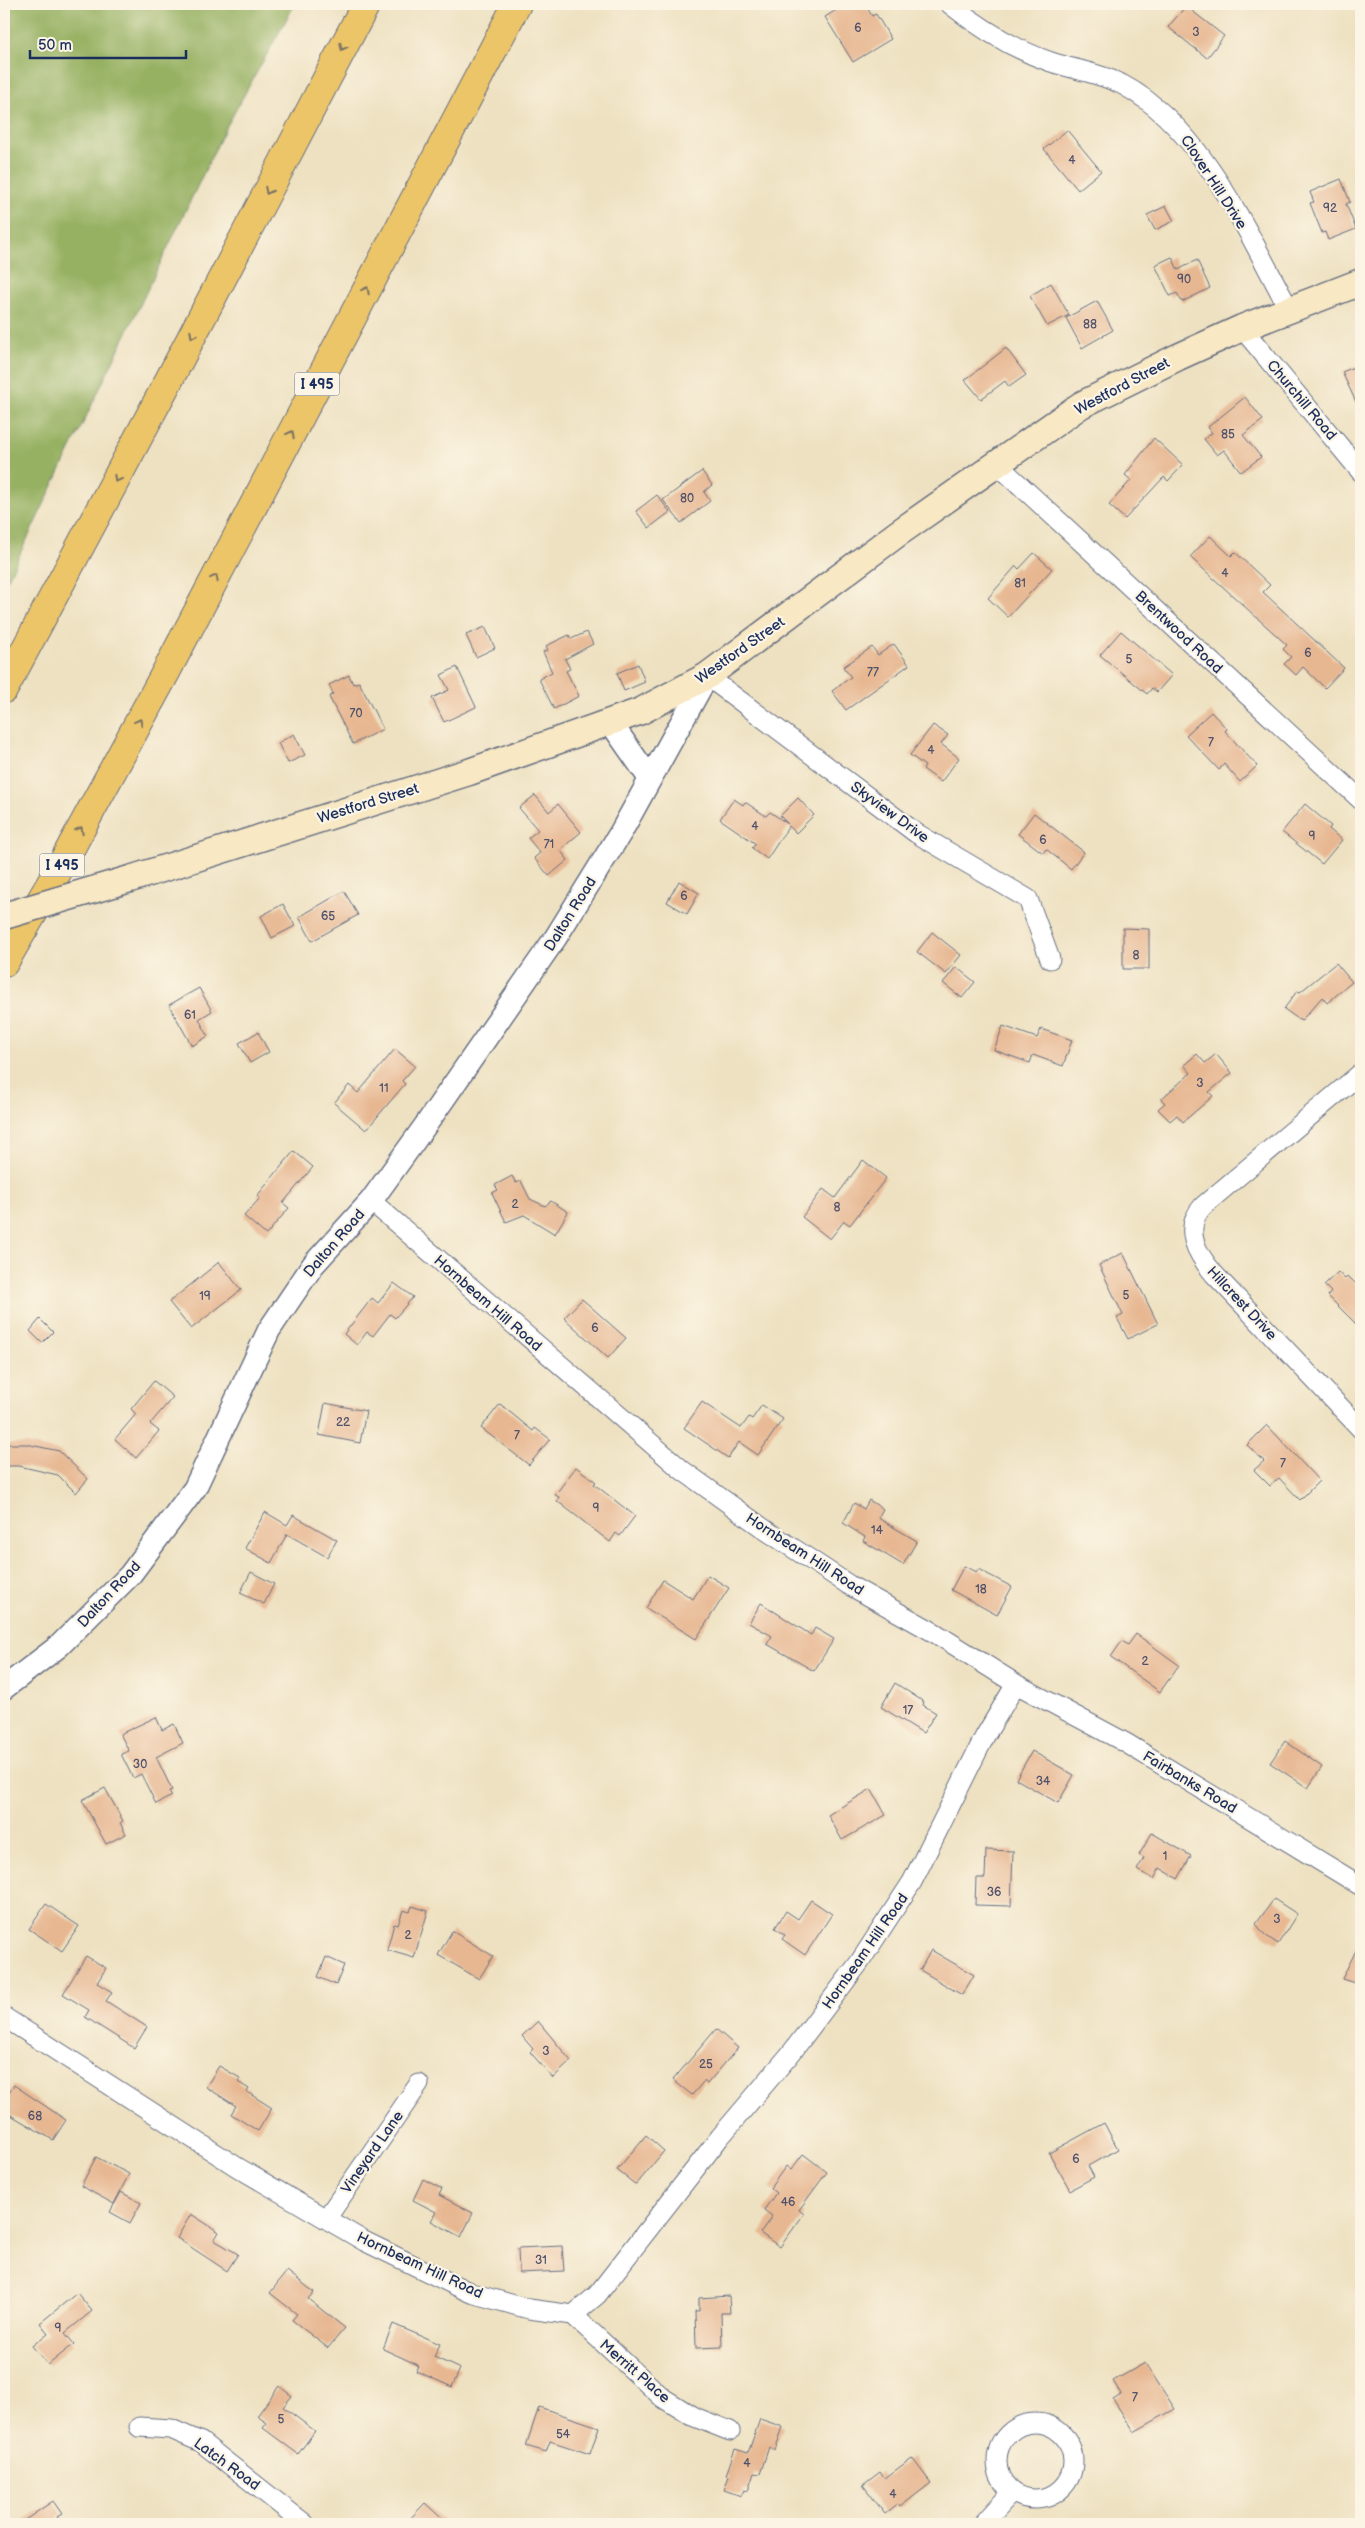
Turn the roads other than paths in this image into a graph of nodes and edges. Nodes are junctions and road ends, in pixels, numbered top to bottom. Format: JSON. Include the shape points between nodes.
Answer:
{"nodes":[{"id":1,"x":366,"y":4,"type":"edge"},
{"id":2,"x":516,"y":4,"type":"edge"},
{"id":3,"x":950,"y":4,"type":"edge"},
{"id":4,"x":1361,"y":282,"type":"edge"},
{"id":5,"x":1290,"y":310,"type":"junction"},
{"id":6,"x":1242,"y":328,"type":"junction"},
{"id":7,"x":996,"y":464,"type":"junction"},
{"id":8,"x":1361,"y":472,"type":"edge"},
{"id":9,"x":708,"y":676,"type":"junction"},
{"id":10,"x":4,"y":689,"type":"edge"},
{"id":11,"x":611,"y":723,"type":"junction"},
{"id":12,"x":650,"y":779,"type":"junction"},
{"id":13,"x":1361,"y":800,"type":"edge"},
{"id":14,"x":4,"y":916,"type":"edge"},
{"id":15,"x":1050,"y":959,"type":"dead end"},
{"id":16,"x":4,"y":964,"type":"edge"},
{"id":17,"x":1361,"y":1073,"type":"edge"},
{"id":18,"x":371,"y":1200,"type":"junction"},
{"id":19,"x":1361,"y":1430,"type":"edge"},
{"id":20,"x":1016,"y":1684,"type":"junction"},
{"id":21,"x":4,"y":1688,"type":"edge"},
{"id":22,"x":1361,"y":1886,"type":"edge"},
{"id":23,"x":4,"y":2017,"type":"edge"},
{"id":24,"x":419,"y":2084,"type":"dead end"},
{"id":25,"x":326,"y":2219,"type":"junction"},
{"id":26,"x":573,"y":2316,"type":"junction"},
{"id":27,"x":139,"y":2427,"type":"dead end"},
{"id":28,"x":730,"y":2432,"type":"dead end"},
{"id":29,"x":1012,"y":2492,"type":"junction"},
{"id":30,"x":305,"y":2524,"type":"edge"},
{"id":31,"x":983,"y":2524,"type":"edge"}],
"edges":[{"from":1,"to":10,"type":"highway","one_way":true},
{"from":16,"to":2,"type":"highway","number":"I 495","one_way":true,"via":[[162,680]]},
{"from":3,"to":5,"type":"street","name":"Clover Hill Drive","via":[[1015,47],[1122,85],[1148,100],[1171,120],[1202,159]]},
{"from":4,"to":5,"type":"main road","name":"Westford Street"},
{"from":5,"to":6,"type":"main road","name":"Westford Street"},
{"from":6,"to":7,"type":"main road","name":"Westford Street","via":[[1178,356],[1082,405]]},
{"from":6,"to":8,"type":"street","name":"Churchill Road"},
{"from":7,"to":9,"type":"main road","name":"Westford Street"},
{"from":7,"to":13,"type":"street","name":"Brentwood Road"},
{"from":9,"to":11,"type":"main road","name":"Westford Street","via":[[641,712]]},
{"from":9,"to":12,"type":"street","name":"Dalton Road"},
{"from":9,"to":15,"type":"street","name":"Skyview Drive","via":[[916,833],[1028,900]]},
{"from":11,"to":12,"type":"street"},
{"from":11,"to":14,"type":"main road","name":"Westford Street","bridge":true,"via":[[469,772]]},
{"from":12,"to":18,"type":"street","name":"Dalton Road","via":[[556,937],[489,1037]]},
{"from":17,"to":19,"type":"street","name":"Hillcrest Drive","via":[[1203,1206],[1192,1228],[1196,1248],[1214,1274]]},
{"from":18,"to":20,"type":"street","name":"Hornbeam Hill Road","via":[[682,1470],[849,1585],[935,1633]]},
{"from":18,"to":21,"type":"street","name":"Dalton Road","via":[[312,1265],[269,1330],[195,1488],[130,1575],[59,1646]]},
{"from":20,"to":22,"type":"street","name":"Fairbanks Road","via":[[1126,1743]]},
{"from":20,"to":26,"type":"street","name":"Hornbeam Hill Road","via":[[985,1736],[912,1882],[859,1963],[792,2052],[720,2137],[597,2295]]},
{"from":23,"to":25,"type":"street","name":"Hornbeam Hill Road","via":[[236,2167]]},
{"from":24,"to":25,"type":"street","name":"Vineyard Lane"},
{"from":25,"to":26,"type":"street","name":"Hornbeam Hill Road","via":[[471,2293],[529,2309]]},
{"from":26,"to":28,"type":"street","name":"Merritt Place","via":[[663,2398],[692,2416]]},
{"from":27,"to":30,"type":"street","name":"Latch Road","via":[[171,2429],[201,2442]]},
{"from":29,"to":29,"type":"street","via":[[1024,2498],[1038,2499],[1050,2496],[1066,2484],[1074,2465],[1073,2452],[1068,2440],[1058,2430],[1048,2424],[1030,2423],[1005,2438],[997,2460],[1001,2478]]},
{"from":29,"to":31,"type":"street"}]}
